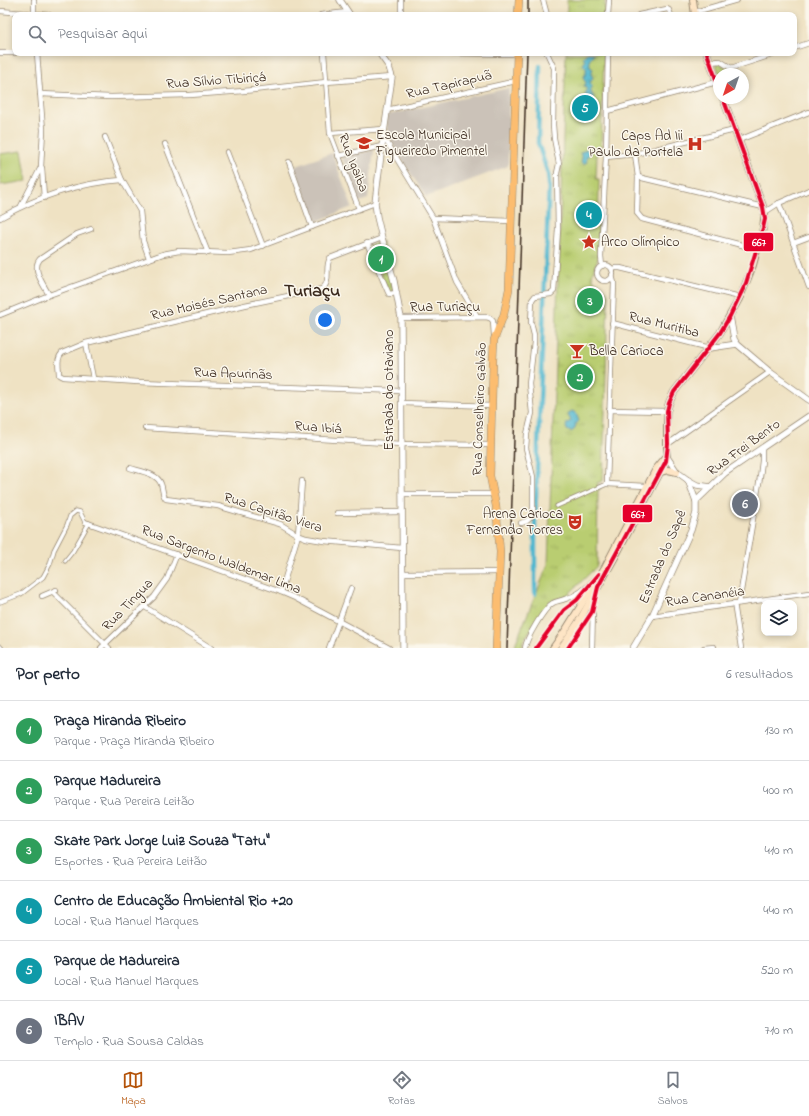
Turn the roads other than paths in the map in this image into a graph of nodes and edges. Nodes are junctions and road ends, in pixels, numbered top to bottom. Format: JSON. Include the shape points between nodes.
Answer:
{"nodes":[{"id":1,"x":34,"y":0,"type":"edge"},
{"id":2,"x":340,"y":0,"type":"edge"},
{"id":3,"x":401,"y":0,"type":"edge"},
{"id":4,"x":519,"y":0,"type":"edge"},
{"id":5,"x":543,"y":0,"type":"edge"},
{"id":6,"x":608,"y":0,"type":"edge"},
{"id":7,"x":693,"y":0,"type":"edge"},
{"id":8,"x":737,"y":0,"type":"edge"},
{"id":9,"x":0,"y":11,"type":"edge"},
{"id":10,"x":12,"y":12,"type":"edge"},
{"id":11,"x":33,"y":12,"type":"edge"},
{"id":12,"x":348,"y":12,"type":"edge"},
{"id":13,"x":401,"y":12,"type":"edge"},
{"id":14,"x":518,"y":12,"type":"edge"},
{"id":15,"x":546,"y":12,"type":"edge"},
{"id":16,"x":608,"y":12,"type":"edge"},
{"id":17,"x":653,"y":12,"type":"edge"},
{"id":18,"x":670,"y":12,"type":"edge"},
{"id":19,"x":695,"y":12,"type":"edge"},
{"id":20,"x":701,"y":12,"type":"edge"},
{"id":21,"x":809,"y":43,"type":"edge"},
{"id":22,"x":797,"y":47,"type":"edge"},
{"id":23,"x":12,"y":52,"type":"edge"},
{"id":24,"x":0,"y":53,"type":"edge"},
{"id":25,"x":37,"y":56,"type":"edge"},
{"id":26,"x":324,"y":56,"type":"edge"},
{"id":27,"x":382,"y":56,"type":"edge"},
{"id":28,"x":517,"y":56,"type":"edge"},
{"id":29,"x":548,"y":56,"type":"edge"},
{"id":30,"x":608,"y":56,"type":"edge"},
{"id":31,"x":708,"y":56,"type":"edge"},
{"id":32,"x":769,"y":56,"type":"edge"},
{"id":33,"x":710,"y":62,"type":"junction"},
{"id":34,"x":731,"y":68,"type":"joint"},
{"id":35,"x":713,"y":71,"type":"edge"},
{"id":36,"x":392,"y":77,"type":"junction"},
{"id":37,"x":326,"y":82,"type":"junction"},
{"id":38,"x":516,"y":82,"type":"junction"},
{"id":39,"x":713,"y":86,"type":"edge"},
{"id":40,"x":40,"y":94,"type":"junction"},
{"id":41,"x":725,"y":104,"type":"edge"},
{"id":42,"x":387,"y":110,"type":"junction"},
{"id":43,"x":607,"y":110,"type":"junction"},
{"id":44,"x":809,"y":112,"type":"edge"},
{"id":45,"x":384,"y":129,"type":"junction"},
{"id":46,"x":735,"y":130,"type":"junction"},
{"id":47,"x":330,"y":133,"type":"junction"},
{"id":48,"x":383,"y":136,"type":"junction"},
{"id":49,"x":106,"y":137,"type":"dead end"},
{"id":50,"x":739,"y":140,"type":"junction"},
{"id":51,"x":165,"y":144,"type":"dead end"},
{"id":52,"x":382,"y":146,"type":"junction"},
{"id":53,"x":227,"y":152,"type":"dead end"},
{"id":54,"x":635,"y":154,"type":"junction"},
{"id":55,"x":338,"y":156,"type":"junction"},
{"id":56,"x":606,"y":157,"type":"junction"},
{"id":57,"x":289,"y":162,"type":"dead end"},
{"id":58,"x":42,"y":167,"type":"junction"},
{"id":59,"x":638,"y":177,"type":"junction"},
{"id":60,"x":122,"y":180,"type":"junction"},
{"id":61,"x":809,"y":190,"type":"edge"},
{"id":62,"x":44,"y":198,"type":"junction"},
{"id":63,"x":375,"y":203,"type":"junction"},
{"id":64,"x":779,"y":203,"type":"junction"},
{"id":65,"x":21,"y":206,"type":"junction"},
{"id":66,"x":359,"y":209,"type":"junction"},
{"id":67,"x":764,"y":209,"type":"junction"},
{"id":68,"x":0,"y":218,"type":"edge"},
{"id":69,"x":433,"y":218,"type":"junction"},
{"id":70,"x":511,"y":221,"type":"junction"},
{"id":71,"x":312,"y":226,"type":"junction"},
{"id":72,"x":91,"y":229,"type":"dead end"},
{"id":73,"x":809,"y":237,"type":"edge"},
{"id":74,"x":382,"y":238,"type":"junction"},
{"id":75,"x":367,"y":243,"type":"junction"},
{"id":76,"x":793,"y":243,"type":"junction"},
{"id":77,"x":263,"y":246,"type":"junction"},
{"id":78,"x":757,"y":249,"type":"junction"},
{"id":79,"x":208,"y":252,"type":"junction"},
{"id":80,"x":149,"y":258,"type":"junction"},
{"id":81,"x":602,"y":266,"type":"junction"},
{"id":82,"x":612,"y":272,"type":"junction"},
{"id":83,"x":606,"y":281,"type":"junction"},
{"id":84,"x":809,"y":287,"type":"edge"},
{"id":85,"x":613,"y":292,"type":"junction"},
{"id":86,"x":397,"y":293,"type":"junction"},
{"id":87,"x":49,"y":295,"type":"junction"},
{"id":88,"x":740,"y":297,"type":"junction"},
{"id":89,"x":0,"y":315,"type":"edge"},
{"id":90,"x":478,"y":316,"type":"junction"},
{"id":91,"x":730,"y":316,"type":"junction"},
{"id":92,"x":401,"y":318,"type":"junction"},
{"id":93,"x":612,"y":323,"type":"junction"},
{"id":94,"x":494,"y":340,"type":"junction"},
{"id":95,"x":86,"y":343,"type":"junction"},
{"id":96,"x":737,"y":344,"type":"junction"},
{"id":97,"x":710,"y":348,"type":"junction"},
{"id":98,"x":770,"y":372,"type":"junction"},
{"id":99,"x":63,"y":378,"type":"joint"},
{"id":100,"x":93,"y":378,"type":"junction"},
{"id":101,"x":402,"y":391,"type":"junction"},
{"id":102,"x":809,"y":400,"type":"edge"},
{"id":103,"x":402,"y":403,"type":"junction"},
{"id":104,"x":492,"y":406,"type":"junction"},
{"id":105,"x":609,"y":410,"type":"junction"},
{"id":106,"x":667,"y":411,"type":"junction"},
{"id":107,"x":809,"y":416,"type":"edge"},
{"id":108,"x":145,"y":428,"type":"dead end"},
{"id":109,"x":401,"y":444,"type":"junction"},
{"id":110,"x":490,"y":444,"type":"junction"},
{"id":111,"x":668,"y":444,"type":"junction"},
{"id":112,"x":762,"y":448,"type":"junction"},
{"id":113,"x":751,"y":455,"type":"junction"},
{"id":114,"x":667,"y":457,"type":"junction"},
{"id":115,"x":762,"y":461,"type":"junction"},
{"id":116,"x":130,"y":468,"type":"dead end"},
{"id":117,"x":660,"y":472,"type":"junction"},
{"id":118,"x":677,"y":472,"type":"junction"},
{"id":119,"x":688,"y":480,"type":"junction"},
{"id":120,"x":302,"y":481,"type":"dead end"},
{"id":121,"x":607,"y":484,"type":"junction"},
{"id":122,"x":646,"y":486,"type":"junction"},
{"id":123,"x":711,"y":487,"type":"junction"},
{"id":124,"x":402,"y":494,"type":"junction"},
{"id":125,"x":494,"y":494,"type":"junction"},
{"id":126,"x":696,"y":501,"type":"junction"},
{"id":127,"x":556,"y":506,"type":"dead end"},
{"id":128,"x":402,"y":512,"type":"junction"},
{"id":129,"x":337,"y":514,"type":"dead end"},
{"id":130,"x":87,"y":522,"type":"junction"},
{"id":131,"x":522,"y":522,"type":"dead end"},
{"id":132,"x":298,"y":535,"type":"junction"},
{"id":133,"x":402,"y":548,"type":"junction"},
{"id":134,"x":177,"y":554,"type":"junction"},
{"id":135,"x":65,"y":561,"type":"dead end"},
{"id":136,"x":605,"y":567,"type":"junction"},
{"id":137,"x":500,"y":572,"type":"junction"},
{"id":138,"x":403,"y":573,"type":"junction"},
{"id":139,"x":598,"y":587,"type":"junction"},
{"id":140,"x":351,"y":588,"type":"dead end"},
{"id":141,"x":281,"y":592,"type":"junction"},
{"id":142,"x":809,"y":593,"type":"edge"},
{"id":143,"x":42,"y":596,"type":"dead end"},
{"id":144,"x":0,"y":602,"type":"edge"},
{"id":145,"x":737,"y":603,"type":"junction"},
{"id":146,"x":145,"y":607,"type":"junction"},
{"id":147,"x":652,"y":616,"type":"junction"},
{"id":148,"x":576,"y":619,"type":"junction"},
{"id":149,"x":339,"y":622,"type":"junction"},
{"id":150,"x":105,"y":644,"type":"junction"},
{"id":151,"x":714,"y":647,"type":"dead end"},
{"id":152,"x":101,"y":648,"type":"edge"},
{"id":153,"x":109,"y":648,"type":"edge"},
{"id":154,"x":211,"y":648,"type":"edge"},
{"id":155,"x":329,"y":648,"type":"edge"},
{"id":156,"x":389,"y":648,"type":"edge"},
{"id":157,"x":403,"y":648,"type":"edge"},
{"id":158,"x":496,"y":648,"type":"edge"},
{"id":159,"x":525,"y":648,"type":"edge"},
{"id":160,"x":552,"y":648,"type":"edge"},
{"id":161,"x":561,"y":648,"type":"edge"},
{"id":162,"x":592,"y":648,"type":"edge"},
{"id":163,"x":633,"y":648,"type":"edge"},
{"id":164,"x":704,"y":648,"type":"edge"},
{"id":165,"x":741,"y":648,"type":"edge"}],
"edges":[{"from":1,"to":11,"type":"street"},
{"from":2,"to":12,"type":"street"},
{"from":3,"to":13,"type":"street"},
{"from":4,"to":14,"type":"main road"},
{"from":5,"to":15,"type":"street"},
{"from":6,"to":16,"type":"street"},
{"from":7,"to":19,"type":"main road"},
{"from":8,"to":20,"type":"street"},
{"from":9,"to":10,"type":"street"},
{"from":17,"to":18,"type":"street","via":[[667,9]]},
{"from":21,"to":22,"type":"street"},
{"from":23,"to":24,"type":"street"},
{"from":25,"to":40,"type":"street"},
{"from":26,"to":37,"type":"street","name":"Rua Igaiba"},
{"from":27,"to":36,"type":"street","via":[[390,67]]},
{"from":28,"to":38,"type":"main road","name":"Rua Conselheiro Galvão"},
{"from":29,"to":131,"type":"street","via":[[554,68],[552,125],[559,164],[555,288],[551,294],[535,296],[532,300],[531,324],[534,342],[529,390],[532,413],[526,443],[533,477],[533,515]]},
{"from":30,"to":43,"type":"street"},
{"from":31,"to":33,"type":"main road"},
{"from":32,"to":34,"type":"street"},
{"from":33,"to":34,"type":"street","via":[[720,61]]},
{"from":33,"to":35,"type":"main road"},
{"from":36,"to":37,"type":"street","name":"Rua Sílvio Tibiriçá"},
{"from":36,"to":42,"type":"street","name":"Estrada do Otaviano"},
{"from":37,"to":40,"type":"street","name":"Rua Sílvio Tibiriçá","via":[[190,95],[111,97]]},
{"from":37,"to":47,"type":"street","name":"Rua Igaiba"},
{"from":38,"to":42,"type":"street","name":"Rua Tapirapuã"},
{"from":38,"to":70,"type":"main road","name":"Rua Conselheiro Galvão"},
{"from":39,"to":43,"type":"street"},
{"from":40,"to":58,"type":"street","via":[[43,130]]},
{"from":41,"to":46,"type":"main road"},
{"from":42,"to":45,"type":"street","name":"Estrada do Otaviano"},
{"from":43,"to":56,"type":"street"},
{"from":44,"to":50,"type":"street"},
{"from":45,"to":47,"type":"street"},
{"from":45,"to":48,"type":"street","name":"Estrada do Otaviano"},
{"from":46,"to":50,"type":"main road"},
{"from":46,"to":54,"type":"street"},
{"from":47,"to":55,"type":"street","name":"Rua Igaiba"},
{"from":48,"to":52,"type":"street","name":"Estrada do Otaviano"},
{"from":48,"to":69,"type":"street"},
{"from":49,"to":60,"type":"street"},
{"from":50,"to":67,"type":"main road"},
{"from":51,"to":79,"type":"street"},
{"from":52,"to":55,"type":"street"},
{"from":52,"to":63,"type":"street","name":"Estrada do Otaviano"},
{"from":53,"to":77,"type":"street"},
{"from":54,"to":56,"type":"street"},
{"from":54,"to":59,"type":"street"},
{"from":55,"to":66,"type":"street","name":"Rua Igaiba"},
{"from":56,"to":81,"type":"street"},
{"from":57,"to":71,"type":"street"},
{"from":58,"to":62,"type":"street"},
{"from":58,"to":65,"type":"street"},
{"from":59,"to":67,"type":"street"},
{"from":59,"to":78,"type":"street","via":[[636,213],[642,219]]},
{"from":60,"to":62,"type":"street","via":[[74,188]]},
{"from":60,"to":80,"type":"street","via":[[140,211],[143,241]]},
{"from":61,"to":64,"type":"street"},
{"from":62,"to":65,"type":"street"},
{"from":63,"to":66,"type":"street"},
{"from":63,"to":74,"type":"street","name":"Estrada do Otaviano"},
{"from":64,"to":67,"type":"street"},
{"from":64,"to":76,"type":"street"},
{"from":65,"to":68,"type":"street"},
{"from":66,"to":71,"type":"street"},
{"from":67,"to":78,"type":"main road","via":[[763,228]]},
{"from":69,"to":70,"type":"street"},
{"from":69,"to":90,"type":"street","via":[[457,282]]},
{"from":70,"to":94,"type":"main road","name":"Rua Conselheiro Galvão","via":[[508,300]]},
{"from":71,"to":77,"type":"street"},
{"from":72,"to":87,"type":"street","via":[[77,234],[37,262],[36,270]]},
{"from":73,"to":76,"type":"street"},
{"from":74,"to":75,"type":"street","name":"Rua Moisés Santana"},
{"from":74,"to":86,"type":"street","name":"Estrada do Otaviano"},
{"from":75,"to":86,"type":"street","via":[[389,294]]},
{"from":75,"to":95,"type":"street","name":"Rua Moisés Santana","via":[[330,258],[328,283],[322,289]]},
{"from":76,"to":84,"type":"street"},
{"from":77,"to":79,"type":"street","via":[[240,252]]},
{"from":78,"to":88,"type":"main road"},
{"from":79,"to":80,"type":"street","via":[[174,251]]},
{"from":80,"to":87,"type":"street"},
{"from":81,"to":82,"type":"street","via":[[609,266]]},
{"from":81,"to":83,"type":"street","via":[[598,269],[598,276]]},
{"from":82,"to":83,"type":"street","via":[[610,279]]},
{"from":82,"to":85,"type":"street"},
{"from":82,"to":88,"type":"street","via":[[620,268]]},
{"from":83,"to":85,"type":"street"},
{"from":85,"to":93,"type":"street"},
{"from":86,"to":92,"type":"street","name":"Estrada do Otaviano"},
{"from":87,"to":89,"type":"street"},
{"from":88,"to":91,"type":"main road"},
{"from":90,"to":92,"type":"street","name":"Rua Turiaçu"},
{"from":90,"to":94,"type":"street","name":"Rua Turiaçu","via":[[492,319]]},
{"from":91,"to":96,"type":"street"},
{"from":91,"to":97,"type":"main road"},
{"from":92,"to":101,"type":"street","name":"Estrada do Otaviano"},
{"from":93,"to":97,"type":"street","name":"Rua Muritiba"},
{"from":93,"to":105,"type":"street"},
{"from":94,"to":104,"type":"main road","name":"Rua Conselheiro Galvão"},
{"from":95,"to":99,"type":"street","name":"Rua Moisés Santana","via":[[60,355],[59,375]]},
{"from":95,"to":100,"type":"street"},
{"from":96,"to":97,"type":"street"},
{"from":96,"to":98,"type":"street"},
{"from":97,"to":106,"type":"main road","via":[[674,392]]},
{"from":98,"to":102,"type":"street"},
{"from":98,"to":111,"type":"street"},
{"from":99,"to":100,"type":"street","name":"Rua Apurinãs"},
{"from":100,"to":101,"type":"street","name":"Rua Apurinãs","via":[[138,382]]},
{"from":101,"to":103,"type":"street","name":"Estrada do Otaviano"},
{"from":103,"to":104,"type":"street"},
{"from":103,"to":109,"type":"street","name":"Estrada do Otaviano"},
{"from":104,"to":110,"type":"main road","name":"Rua Conselheiro Galvão"},
{"from":105,"to":106,"type":"street"},
{"from":105,"to":121,"type":"street"},
{"from":106,"to":111,"type":"main road"},
{"from":107,"to":112,"type":"street","name":"Rua Frei Bento"},
{"from":108,"to":109,"type":"street","name":"Rua Ibiá"},
{"from":109,"to":110,"type":"street","name":"Rua Ibiá"},
{"from":109,"to":124,"type":"street","name":"Estrada do Otaviano"},
{"from":110,"to":125,"type":"main road","name":"Rua Conselheiro Galvão","via":[[490,476]]},
{"from":111,"to":114,"type":"main road"},
{"from":112,"to":113,"type":"street","name":"Rua Frei Bento"},
{"from":112,"to":115,"type":"street"},
{"from":113,"to":115,"type":"street"},
{"from":113,"to":123,"type":"street","name":"Rua Frei Bento","via":[[725,473]]},
{"from":114,"to":117,"type":"main road"},
{"from":114,"to":118,"type":"street"},
{"from":114,"to":122,"type":"main road"},
{"from":115,"to":145,"type":"street"},
{"from":116,"to":132,"type":"street","name":"Rua Capitão Viera","via":[[156,478],[166,500],[218,506],[280,524]]},
{"from":117,"to":118,"type":"main road"},
{"from":117,"to":139,"type":"main road"},
{"from":118,"to":119,"type":"street"},
{"from":119,"to":123,"type":"street","via":[[697,485]]},
{"from":119,"to":126,"type":"street","name":"Estrada do Sapê"},
{"from":120,"to":132,"type":"street"},
{"from":121,"to":122,"type":"street"},
{"from":121,"to":127,"type":"street"},
{"from":122,"to":136,"type":"main road"},
{"from":123,"to":126,"type":"street","name":"Rua Frei Bento"},
{"from":124,"to":125,"type":"street"},
{"from":124,"to":128,"type":"street","name":"Estrada do Otaviano"},
{"from":125,"to":137,"type":"main road","name":"Rua Conselheiro Galvão"},
{"from":126,"to":147,"type":"street","name":"Estrada do Sapê","via":[[693,525]]},
{"from":128,"to":129,"type":"street"},
{"from":128,"to":133,"type":"street","name":"Estrada do Otaviano"},
{"from":130,"to":134,"type":"street","name":"Rua Sargento Waldemar Lima"},
{"from":130,"to":135,"type":"street","via":[[73,551]]},
{"from":130,"to":144,"type":"street","via":[[79,512],[72,513],[43,577],[21,594]]},
{"from":132,"to":133,"type":"street","name":"Rua Capitão Viera","via":[[324,541]]},
{"from":132,"to":141,"type":"street"},
{"from":133,"to":138,"type":"street","name":"Estrada do Otaviano"},
{"from":134,"to":141,"type":"street","name":"Rua Sargento Waldemar Lima"},
{"from":134,"to":146,"type":"street","name":"Rua Tingua","via":[[161,588]]},
{"from":136,"to":148,"type":"main road"},
{"from":136,"to":159,"type":"street","via":[[588,587],[570,598],[550,605],[530,633]]},
{"from":137,"to":138,"type":"street"},
{"from":137,"to":158,"type":"main road","name":"Rua Conselheiro Galvão"},
{"from":138,"to":157,"type":"street","name":"Estrada do Otaviano"},
{"from":139,"to":148,"type":"main road"},
{"from":139,"to":162,"type":"street","via":[[593,605]]},
{"from":140,"to":149,"type":"street"},
{"from":141,"to":149,"type":"street","name":"Rua Sargento Waldemar Lima"},
{"from":142,"to":145,"type":"street","name":"Rua Cananéia"},
{"from":143,"to":150,"type":"street","via":[[55,591]]},
{"from":145,"to":147,"type":"street","name":"Rua Cananéia"},
{"from":145,"to":165,"type":"street"},
{"from":146,"to":150,"type":"street","name":"Rua Tingua"},
{"from":146,"to":154,"type":"street"},
{"from":147,"to":163,"type":"street","name":"Estrada do Sapê"},
{"from":148,"to":160,"type":"main road"},
{"from":148,"to":161,"type":"main road"},
{"from":149,"to":155,"type":"street"},
{"from":149,"to":156,"type":"street","name":"Rua Sargento Waldemar Lima"},
{"from":150,"to":152,"type":"street","name":"Rua Tingua"},
{"from":150,"to":153,"type":"street"},
{"from":151,"to":164,"type":"street"}]}
